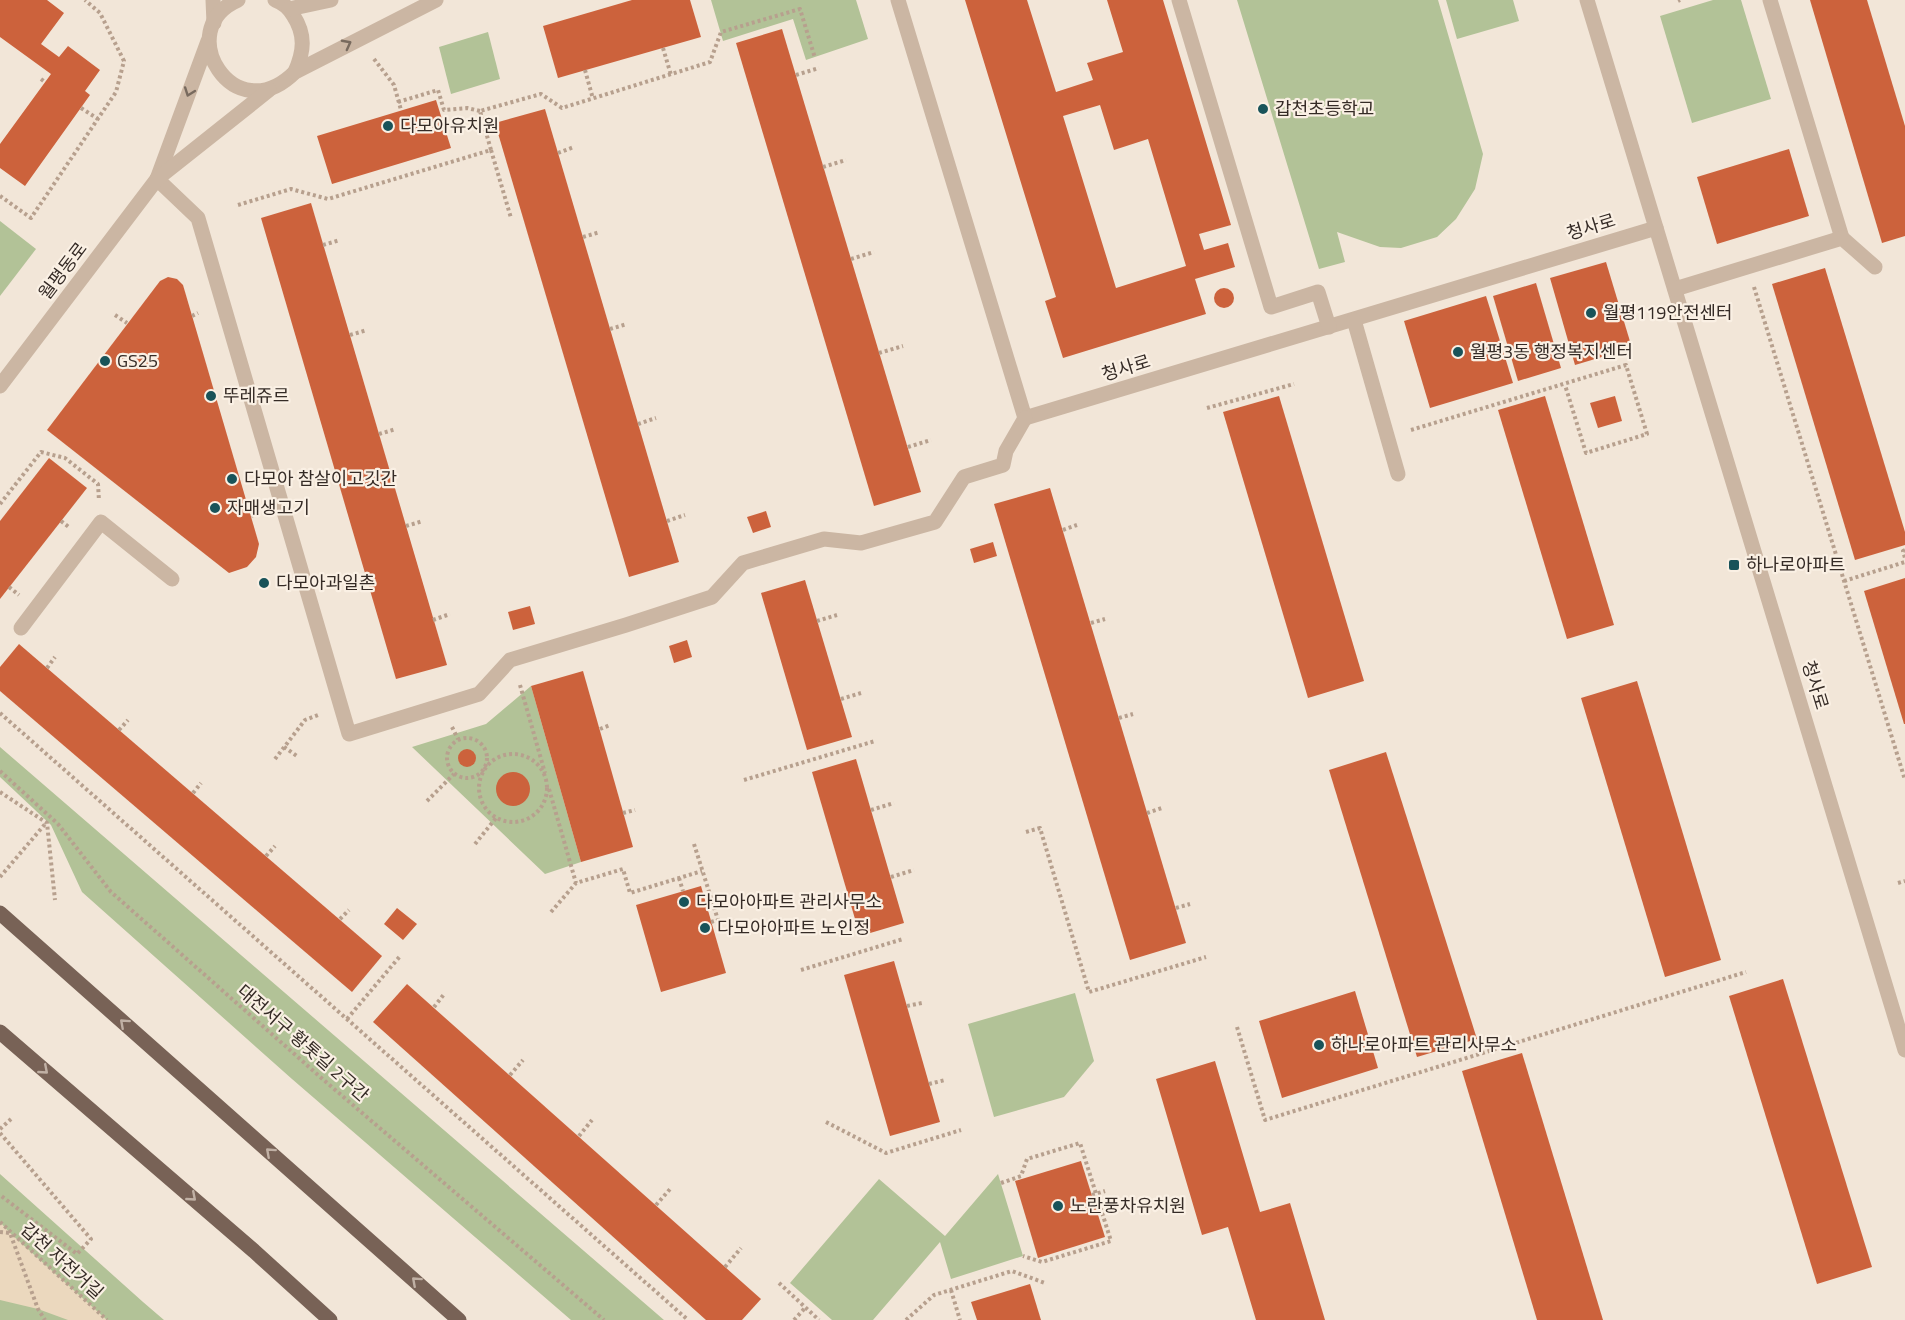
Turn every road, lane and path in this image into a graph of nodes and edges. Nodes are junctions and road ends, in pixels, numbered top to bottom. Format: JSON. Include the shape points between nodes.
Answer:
{"nodes":[{"id":1,"x":86,"y":0,"type":"edge"},
{"id":2,"x":213,"y":0,"type":"edge"},
{"id":3,"x":238,"y":0,"type":"edge"},
{"id":4,"x":331,"y":0,"type":"edge"},
{"id":5,"x":435,"y":0,"type":"edge"},
{"id":6,"x":898,"y":0,"type":"edge"},
{"id":7,"x":1179,"y":0,"type":"edge"},
{"id":8,"x":1587,"y":0,"type":"edge"},
{"id":9,"x":1770,"y":0,"type":"edge"},
{"id":10,"x":280,"y":3,"type":"edge"},
{"id":11,"x":212,"y":30,"type":"junction"},
{"id":12,"x":663,"y":48,"type":"dead end"},
{"id":13,"x":373,"y":58,"type":"dead end"},
{"id":14,"x":815,"y":58,"type":"dead end"},
{"id":15,"x":819,"y":68,"type":"dead end"},
{"id":16,"x":585,"y":70,"type":"dead end"},
{"id":17,"x":295,"y":72,"type":"junction"},
{"id":18,"x":671,"y":75,"type":"junction"},
{"id":19,"x":796,"y":75,"type":"dead end"},
{"id":20,"x":269,"y":90,"type":"junction"},
{"id":21,"x":592,"y":99,"type":"junction"},
{"id":22,"x":398,"y":102,"type":"junction"},
{"id":23,"x":81,"y":108,"type":"dead end"},
{"id":24,"x":401,"y":111,"type":"dead end"},
{"id":25,"x":480,"y":111,"type":"junction"},
{"id":26,"x":98,"y":119,"type":"junction"},
{"id":27,"x":574,"y":147,"type":"dead end"},
{"id":28,"x":491,"y":150,"type":"junction"},
{"id":29,"x":558,"y":153,"type":"dead end"},
{"id":30,"x":846,"y":160,"type":"dead end"},
{"id":31,"x":823,"y":166,"type":"dead end"},
{"id":32,"x":157,"y":179,"type":"junction"},
{"id":33,"x":0,"y":196,"type":"edge"},
{"id":34,"x":238,"y":205,"type":"dead end"},
{"id":35,"x":511,"y":218,"type":"dead end"},
{"id":36,"x":1656,"y":228,"type":"junction"},
{"id":37,"x":600,"y":232,"type":"dead end"},
{"id":38,"x":583,"y":237,"type":"dead end"},
{"id":39,"x":1842,"y":238,"type":"junction"},
{"id":40,"x":340,"y":240,"type":"dead end"},
{"id":41,"x":323,"y":245,"type":"dead end"},
{"id":42,"x":874,"y":252,"type":"dead end"},
{"id":43,"x":851,"y":259,"type":"dead end"},
{"id":44,"x":1875,"y":267,"type":"dead end"},
{"id":45,"x":1752,"y":281,"type":"dead end"},
{"id":46,"x":1675,"y":289,"type":"junction"},
{"id":47,"x":198,"y":313,"type":"dead end"},
{"id":48,"x":115,"y":315,"type":"dead end"},
{"id":49,"x":192,"y":316,"type":"dead end"},
{"id":50,"x":1354,"y":320,"type":"junction"},
{"id":51,"x":127,"y":323,"type":"dead end"},
{"id":52,"x":627,"y":324,"type":"dead end"},
{"id":53,"x":1329,"y":327,"type":"junction"},
{"id":54,"x":610,"y":329,"type":"dead end"},
{"id":55,"x":367,"y":330,"type":"dead end"},
{"id":56,"x":350,"y":335,"type":"dead end"},
{"id":57,"x":903,"y":346,"type":"dead end"},
{"id":58,"x":879,"y":353,"type":"dead end"},
{"id":59,"x":1294,"y":384,"type":"dead end"},
{"id":60,"x":1565,"y":385,"type":"junction"},
{"id":61,"x":0,"y":386,"type":"edge"},
{"id":62,"x":1207,"y":408,"type":"dead end"},
{"id":63,"x":656,"y":418,"type":"dead end"},
{"id":64,"x":1025,"y":418,"type":"junction"},
{"id":65,"x":638,"y":424,"type":"dead end"},
{"id":66,"x":396,"y":429,"type":"dead end"},
{"id":67,"x":1411,"y":430,"type":"dead end"},
{"id":68,"x":379,"y":434,"type":"dead end"},
{"id":69,"x":931,"y":440,"type":"dead end"},
{"id":70,"x":908,"y":447,"type":"dead end"},
{"id":71,"x":1398,"y":474,"type":"dead end"},
{"id":72,"x":0,"y":504,"type":"edge"},
{"id":73,"x":258,"y":513,"type":"dead end"},
{"id":74,"x":685,"y":515,"type":"dead end"},
{"id":75,"x":251,"y":516,"type":"dead end"},
{"id":76,"x":423,"y":521,"type":"dead end"},
{"id":77,"x":667,"y":521,"type":"dead end"},
{"id":78,"x":101,"y":522,"type":"junction"},
{"id":79,"x":1077,"y":525,"type":"dead end"},
{"id":80,"x":406,"y":526,"type":"dead end"},
{"id":81,"x":1063,"y":530,"type":"dead end"},
{"id":82,"x":1905,"y":550,"type":"edge"},
{"id":83,"x":1905,"y":560,"type":"edge"},
{"id":84,"x":172,"y":579,"type":"dead end"},
{"id":85,"x":1844,"y":581,"type":"junction"},
{"id":86,"x":450,"y":614,"type":"dead end"},
{"id":87,"x":837,"y":615,"type":"dead end"},
{"id":88,"x":1105,"y":619,"type":"dead end"},
{"id":89,"x":433,"y":620,"type":"dead end"},
{"id":90,"x":817,"y":621,"type":"dead end"},
{"id":91,"x":1091,"y":623,"type":"dead end"},
{"id":92,"x":21,"y":628,"type":"dead end"},
{"id":93,"x":55,"y":657,"type":"dead end"},
{"id":94,"x":47,"y":668,"type":"dead end"},
{"id":95,"x":519,"y":684,"type":"dead end"},
{"id":96,"x":861,"y":693,"type":"dead end"},
{"id":97,"x":841,"y":699,"type":"dead end"},
{"id":98,"x":0,"y":712,"type":"edge"},
{"id":99,"x":1133,"y":714,"type":"dead end"},
{"id":100,"x":318,"y":715,"type":"dead end"},
{"id":101,"x":1119,"y":718,"type":"dead end"},
{"id":102,"x":128,"y":720,"type":"dead end"},
{"id":103,"x":450,"y":724,"type":"dead end"},
{"id":104,"x":610,"y":725,"type":"dead end"},
{"id":105,"x":600,"y":729,"type":"dead end"},
{"id":106,"x":119,"y":730,"type":"dead end"},
{"id":107,"x":458,"y":740,"type":"junction"},
{"id":108,"x":875,"y":741,"type":"dead end"},
{"id":109,"x":284,"y":747,"type":"junction"},
{"id":110,"x":297,"y":756,"type":"dead end"},
{"id":111,"x":275,"y":759,"type":"dead end"},
{"id":112,"x":0,"y":771,"type":"edge"},
{"id":113,"x":482,"y":772,"type":"junction"},
{"id":114,"x":454,"y":774,"type":"junction"},
{"id":115,"x":545,"y":774,"type":"junction"},
{"id":116,"x":744,"y":780,"type":"dead end"},
{"id":117,"x":1905,"y":780,"type":"edge"},
{"id":118,"x":201,"y":783,"type":"dead end"},
{"id":119,"x":0,"y":792,"type":"edge"},
{"id":120,"x":193,"y":793,"type":"dead end"},
{"id":121,"x":427,"y":801,"type":"dead end"},
{"id":122,"x":894,"y":803,"type":"dead end"},
{"id":123,"x":1162,"y":808,"type":"dead end"},
{"id":124,"x":635,"y":810,"type":"dead end"},
{"id":125,"x":871,"y":810,"type":"dead end"},
{"id":126,"x":623,"y":813,"type":"dead end"},
{"id":127,"x":1147,"y":813,"type":"dead end"},
{"id":128,"x":496,"y":818,"type":"junction"},
{"id":129,"x":47,"y":823,"type":"junction"},
{"id":130,"x":1026,"y":832,"type":"dead end"},
{"id":131,"x":474,"y":844,"type":"dead end"},
{"id":132,"x":694,"y":844,"type":"dead end"},
{"id":133,"x":275,"y":846,"type":"dead end"},
{"id":134,"x":266,"y":856,"type":"dead end"},
{"id":135,"x":914,"y":870,"type":"dead end"},
{"id":136,"x":702,"y":871,"type":"junction"},
{"id":137,"x":0,"y":877,"type":"edge"},
{"id":138,"x":891,"y":877,"type":"dead end"},
{"id":139,"x":679,"y":878,"type":"junction"},
{"id":140,"x":1905,"y":881,"type":"edge"},
{"id":141,"x":576,"y":883,"type":"junction"},
{"id":142,"x":1898,"y":883,"type":"dead end"},
{"id":143,"x":683,"y":891,"type":"dead end"},
{"id":144,"x":55,"y":900,"type":"dead end"},
{"id":145,"x":1190,"y":904,"type":"dead end"},
{"id":146,"x":1176,"y":908,"type":"dead end"},
{"id":147,"x":349,"y":910,"type":"dead end"},
{"id":148,"x":551,"y":912,"type":"dead end"},
{"id":149,"x":0,"y":913,"type":"edge"},
{"id":150,"x":340,"y":919,"type":"dead end"},
{"id":151,"x":711,"y":922,"type":"dead end"},
{"id":152,"x":903,"y":939,"type":"dead end"},
{"id":153,"x":401,"y":955,"type":"dead end"},
{"id":154,"x":1206,"y":957,"type":"dead end"},
{"id":155,"x":801,"y":970,"type":"dead end"},
{"id":156,"x":1746,"y":972,"type":"dead end"},
{"id":157,"x":445,"y":993,"type":"dead end"},
{"id":158,"x":922,"y":1003,"type":"dead end"},
{"id":159,"x":907,"y":1006,"type":"dead end"},
{"id":160,"x":434,"y":1007,"type":"dead end"},
{"id":161,"x":347,"y":1019,"type":"junction"},
{"id":162,"x":1237,"y":1027,"type":"dead end"},
{"id":163,"x":0,"y":1032,"type":"edge"},
{"id":164,"x":1905,"y":1050,"type":"edge"},
{"id":165,"x":523,"y":1060,"type":"dead end"},
{"id":166,"x":510,"y":1075,"type":"dead end"},
{"id":167,"x":945,"y":1080,"type":"dead end"},
{"id":168,"x":929,"y":1084,"type":"dead end"},
{"id":169,"x":11,"y":1119,"type":"dead end"},
{"id":170,"x":592,"y":1120,"type":"dead end"},
{"id":171,"x":826,"y":1122,"type":"dead end"},
{"id":172,"x":961,"y":1130,"type":"dead end"},
{"id":173,"x":0,"y":1131,"type":"edge"},
{"id":174,"x":579,"y":1136,"type":"dead end"},
{"id":175,"x":1001,"y":1183,"type":"dead end"},
{"id":176,"x":671,"y":1188,"type":"dead end"},
{"id":177,"x":1105,"y":1191,"type":"dead end"},
{"id":178,"x":1094,"y":1194,"type":"junction"},
{"id":179,"x":0,"y":1195,"type":"edge"},
{"id":180,"x":656,"y":1205,"type":"dead end"},
{"id":181,"x":0,"y":1222,"type":"edge"},
{"id":182,"x":0,"y":1232,"type":"edge"},
{"id":183,"x":10,"y":1233,"type":"junction"},
{"id":184,"x":741,"y":1248,"type":"dead end"},
{"id":185,"x":1023,"y":1256,"type":"dead end"},
{"id":186,"x":725,"y":1267,"type":"dead end"},
{"id":187,"x":779,"y":1283,"type":"dead end"},
{"id":188,"x":1045,"y":1283,"type":"dead end"},
{"id":189,"x":951,"y":1290,"type":"junction"},
{"id":190,"x":805,"y":1308,"type":"junction"},
{"id":191,"x":45,"y":1320,"type":"edge"},
{"id":192,"x":107,"y":1320,"type":"edge"},
{"id":193,"x":330,"y":1320,"type":"edge"},
{"id":194,"x":459,"y":1320,"type":"edge"},
{"id":195,"x":604,"y":1320,"type":"edge"},
{"id":196,"x":688,"y":1320,"type":"edge"},
{"id":197,"x":794,"y":1320,"type":"edge"},
{"id":198,"x":819,"y":1320,"type":"edge"},
{"id":199,"x":906,"y":1320,"type":"edge"},
{"id":200,"x":960,"y":1320,"type":"edge"}],
"edges":[{"from":1,"to":26,"type":"path","via":[[100,13],[124,61],[116,92]]},
{"from":2,"to":11,"type":"street"},
{"from":3,"to":11,"type":"street","via":[[223,10]]},
{"from":4,"to":10,"type":"street"},
{"from":17,"to":5,"type":"street","one_way":true},
{"from":6,"to":64,"type":"street"},
{"from":7,"to":53,"type":"street","via":[[1271,307],[1318,292]]},
{"from":8,"to":36,"type":"street","name":"청사로"},
{"from":9,"to":39,"type":"street"},
{"from":10,"to":17,"type":"street","via":[[300,26],[304,41]]},
{"from":11,"to":20,"type":"street","via":[[210,53],[225,79],[238,88]]},
{"from":11,"to":32,"type":"street","one_way":true},
{"from":12,"to":18,"type":"path"},
{"from":13,"to":22,"type":"path","via":[[394,85]]},
{"from":14,"to":18,"type":"path","via":[[800,9],[721,32],[710,62]]},
{"from":15,"to":19,"type":"path"},
{"from":16,"to":21,"type":"path"},
{"from":17,"to":20,"type":"street"},
{"from":18,"to":21,"type":"path"},
{"from":20,"to":32,"type":"street"},
{"from":21,"to":25,"type":"path","via":[[562,108],[541,93]]},
{"from":22,"to":24,"type":"path"},
{"from":22,"to":25,"type":"path","via":[[438,90],[444,110]]},
{"from":23,"to":26,"type":"path"},
{"from":25,"to":28,"type":"path"},
{"from":26,"to":33,"type":"path","via":[[31,218]]},
{"from":27,"to":29,"type":"path"},
{"from":28,"to":34,"type":"path","via":[[328,199],[291,189]]},
{"from":28,"to":35,"type":"path"},
{"from":30,"to":31,"type":"path"},
{"from":32,"to":61,"type":"street","name":"월평동로"},
{"from":32,"to":64,"type":"street","via":[[198,218],[349,734],[479,694],[510,660],[712,597],[743,563],[824,539],[861,543],[935,522],[964,477],[1003,465],[1006,451]]},
{"from":36,"to":46,"type":"street","name":"청사로"},
{"from":36,"to":50,"type":"street","name":"청사로"},
{"from":37,"to":38,"type":"path"},
{"from":39,"to":44,"type":"street"},
{"from":39,"to":46,"type":"street"},
{"from":40,"to":41,"type":"path"},
{"from":42,"to":43,"type":"path"},
{"from":45,"to":85,"type":"path"},
{"from":46,"to":164,"type":"street","name":"청사로"},
{"from":47,"to":49,"type":"path"},
{"from":48,"to":51,"type":"path"},
{"from":50,"to":53,"type":"street","name":"청사로"},
{"from":50,"to":71,"type":"street"},
{"from":52,"to":54,"type":"path"},
{"from":53,"to":64,"type":"street","name":"청사로"},
{"from":55,"to":56,"type":"path"},
{"from":57,"to":58,"type":"path"},
{"from":59,"to":62,"type":"path"},
{"from":60,"to":60,"type":"path","via":[[1586,453],[1647,434],[1626,365]]},
{"from":60,"to":67,"type":"path"},
{"from":63,"to":65,"type":"path"},
{"from":66,"to":68,"type":"path"},
{"from":69,"to":70,"type":"path"},
{"from":72,"to":78,"type":"path","via":[[41,452],[65,458],[98,484]]},
{"from":73,"to":75,"type":"path"},
{"from":74,"to":77,"type":"path"},
{"from":76,"to":80,"type":"path"},
{"from":78,"to":84,"type":"street"},
{"from":78,"to":92,"type":"street"},
{"from":79,"to":81,"type":"path"},
{"from":82,"to":83,"type":"path"},
{"from":83,"to":85,"type":"path"},
{"from":85,"to":117,"type":"path"},
{"from":86,"to":89,"type":"path"},
{"from":87,"to":90,"type":"path"},
{"from":88,"to":91,"type":"path"},
{"from":93,"to":94,"type":"path"},
{"from":95,"to":115,"type":"path"},
{"from":96,"to":97,"type":"path"},
{"from":98,"to":161,"type":"path"},
{"from":99,"to":101,"type":"path"},
{"from":100,"to":109,"type":"path","via":[[305,720]]},
{"from":102,"to":106,"type":"path"},
{"from":103,"to":107,"type":"path"},
{"from":104,"to":105,"type":"path"},
{"from":107,"to":113,"type":"path","via":[[469,737],[486,751],[487,762]]},
{"from":107,"to":114,"type":"path","via":[[446,755]]},
{"from":108,"to":116,"type":"path"},
{"from":109,"to":110,"type":"path"},
{"from":109,"to":111,"type":"path"},
{"from":112,"to":195,"type":"path","name":"대전서구 황톳길 2구간","via":[[58,824],[111,892]]},
{"from":113,"to":114,"type":"path","via":[[472,778]]},
{"from":113,"to":115,"type":"path","via":[[495,758],[515,753],[533,759]]},
{"from":113,"to":128,"type":"path","via":[[478,789],[483,806]]},
{"from":114,"to":121,"type":"path"},
{"from":115,"to":128,"type":"path","via":[[548,791],[542,808],[530,819],[513,823]]},
{"from":115,"to":141,"type":"path"},
{"from":118,"to":120,"type":"path"},
{"from":119,"to":129,"type":"path"},
{"from":122,"to":125,"type":"path"},
{"from":123,"to":127,"type":"path"},
{"from":124,"to":126,"type":"path"},
{"from":128,"to":131,"type":"path"},
{"from":129,"to":137,"type":"path"},
{"from":129,"to":144,"type":"path"},
{"from":130,"to":154,"type":"path","via":[[1040,828],[1089,992]]},
{"from":132,"to":136,"type":"path"},
{"from":133,"to":134,"type":"path"},
{"from":135,"to":138,"type":"path"},
{"from":136,"to":139,"type":"path"},
{"from":136,"to":151,"type":"path","via":[[718,920]]},
{"from":139,"to":141,"type":"path","via":[[630,893],[623,869]]},
{"from":139,"to":143,"type":"path"},
{"from":140,"to":142,"type":"path"},
{"from":141,"to":148,"type":"path"},
{"from":145,"to":146,"type":"path"},
{"from":147,"to":150,"type":"path"},
{"from":194,"to":149,"type":"main road","one_way":true},
{"from":152,"to":155,"type":"path"},
{"from":153,"to":161,"type":"path"},
{"from":156,"to":162,"type":"path","via":[[1265,1120]]},
{"from":157,"to":160,"type":"path"},
{"from":158,"to":159,"type":"path"},
{"from":161,"to":196,"type":"path"},
{"from":163,"to":193,"type":"main road","one_way":true},
{"from":165,"to":166,"type":"path"},
{"from":167,"to":168,"type":"path"},
{"from":169,"to":173,"type":"path"},
{"from":170,"to":174,"type":"path"},
{"from":171,"to":172,"type":"path","via":[[886,1153]]},
{"from":173,"to":179,"type":"path","via":[[91,1239],[77,1254]]},
{"from":175,"to":178,"type":"path","via":[[1021,1176],[1027,1159],[1080,1143]]},
{"from":176,"to":180,"type":"path"},
{"from":177,"to":178,"type":"path"},
{"from":178,"to":185,"type":"path","via":[[1111,1241],[1042,1262]]},
{"from":181,"to":183,"type":"path","name":"갑천 자전거길"},
{"from":182,"to":183,"type":"path"},
{"from":183,"to":191,"type":"path"},
{"from":183,"to":192,"type":"path","name":"갑천 자전거길"},
{"from":184,"to":186,"type":"path"},
{"from":187,"to":190,"type":"path"},
{"from":188,"to":189,"type":"path","via":[[1012,1271]]},
{"from":189,"to":199,"type":"path","via":[[934,1295]]},
{"from":189,"to":200,"type":"path"},
{"from":190,"to":197,"type":"path"},
{"from":190,"to":198,"type":"path"}]}
